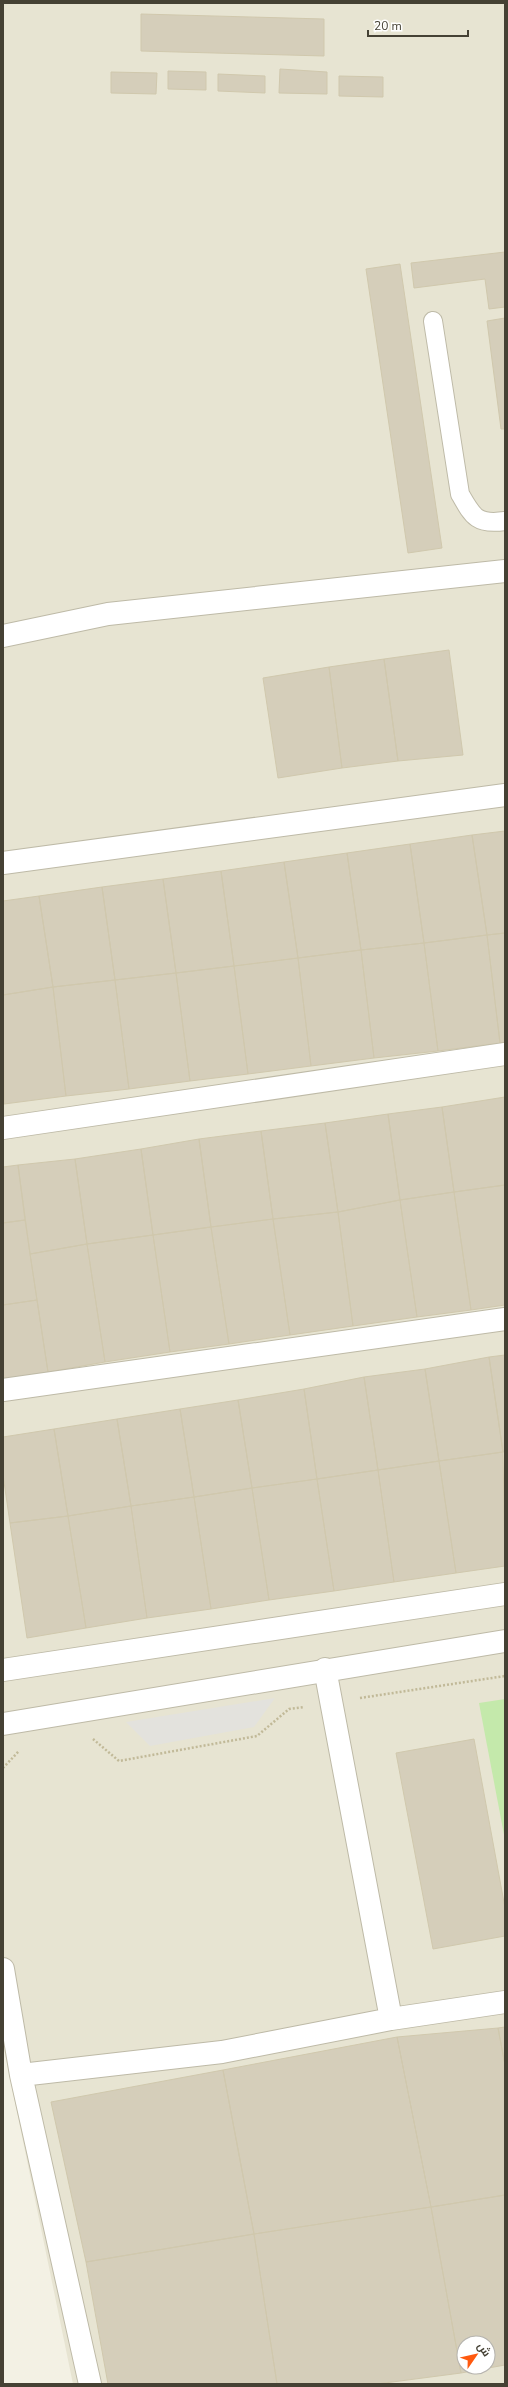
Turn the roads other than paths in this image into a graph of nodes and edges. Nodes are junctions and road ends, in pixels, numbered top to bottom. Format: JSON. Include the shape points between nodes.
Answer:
{"nodes":[{"id":1,"x":433,"y":321,"type":"dead end"},
{"id":2,"x":505,"y":521,"type":"edge"},
{"id":3,"x":505,"y":572,"type":"edge"},
{"id":4,"x":3,"y":636,"type":"edge"},
{"id":5,"x":505,"y":794,"type":"edge"},
{"id":6,"x":3,"y":863,"type":"edge"},
{"id":7,"x":505,"y":1054,"type":"edge"},
{"id":8,"x":3,"y":1128,"type":"edge"},
{"id":9,"x":505,"y":1319,"type":"edge"},
{"id":10,"x":3,"y":1390,"type":"edge"},
{"id":11,"x":505,"y":1594,"type":"edge"},
{"id":12,"x":505,"y":1641,"type":"edge"},
{"id":13,"x":325,"y":1669,"type":"junction"},
{"id":14,"x":3,"y":1670,"type":"edge"},
{"id":15,"x":3,"y":1724,"type":"edge"},
{"id":16,"x":3,"y":1969,"type":"edge"},
{"id":17,"x":505,"y":2002,"type":"edge"},
{"id":18,"x":391,"y":2019,"type":"junction"},
{"id":19,"x":21,"y":2075,"type":"junction"},
{"id":20,"x":90,"y":2384,"type":"edge"}],
"edges":[{"from":1,"to":2,"type":"lane","via":[[460,494],[472,514],[488,524]]},
{"from":3,"to":4,"type":"street","via":[[108,614]]},
{"from":5,"to":6,"type":"street"},
{"from":7,"to":8,"type":"street"},
{"from":9,"to":10,"type":"street"},
{"from":11,"to":14,"type":"street"},
{"from":12,"to":13,"type":"street"},
{"from":13,"to":15,"type":"street"},
{"from":13,"to":18,"type":"street"},
{"from":16,"to":19,"type":"street"},
{"from":17,"to":18,"type":"street"},
{"from":18,"to":19,"type":"street","via":[[222,2052]]},
{"from":19,"to":20,"type":"street"}]}
